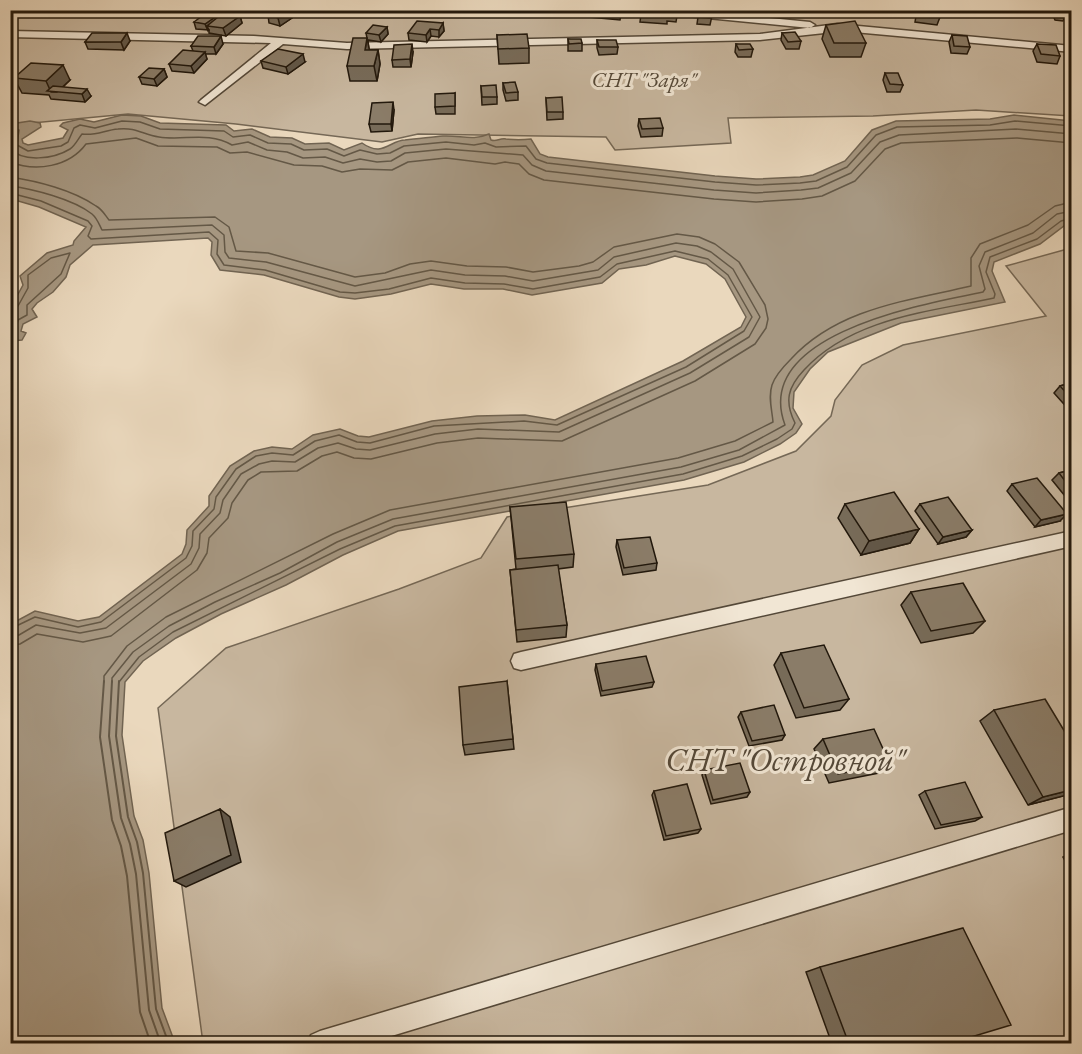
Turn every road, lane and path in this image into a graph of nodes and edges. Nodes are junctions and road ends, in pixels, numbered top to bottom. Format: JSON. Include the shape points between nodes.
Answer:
{"nodes":[{"id":1,"x":656,"y":10,"type":"edge"},
{"id":2,"x":841,"y":28,"type":"junction"},
{"id":3,"x":10,"y":34,"type":"edge"},
{"id":4,"x":279,"y":42,"type":"junction"},
{"id":5,"x":1071,"y":49,"type":"edge"},
{"id":6,"x":206,"y":102,"type":"dead end"},
{"id":7,"x":1071,"y":538,"type":"edge"},
{"id":8,"x":521,"y":661,"type":"dead end"},
{"id":9,"x":1071,"y":818,"type":"edge"},
{"id":10,"x":320,"y":1044,"type":"edge"}],
"edges":[{"from":1,"to":2,"type":"lane"},
{"from":2,"to":4,"type":"lane","via":[[748,38],[347,46]]},
{"from":2,"to":5,"type":"lane"},
{"from":3,"to":4,"type":"lane"},
{"from":4,"to":6,"type":"lane"},
{"from":7,"to":8,"type":"lane"},
{"from":9,"to":10,"type":"lane"}]}
